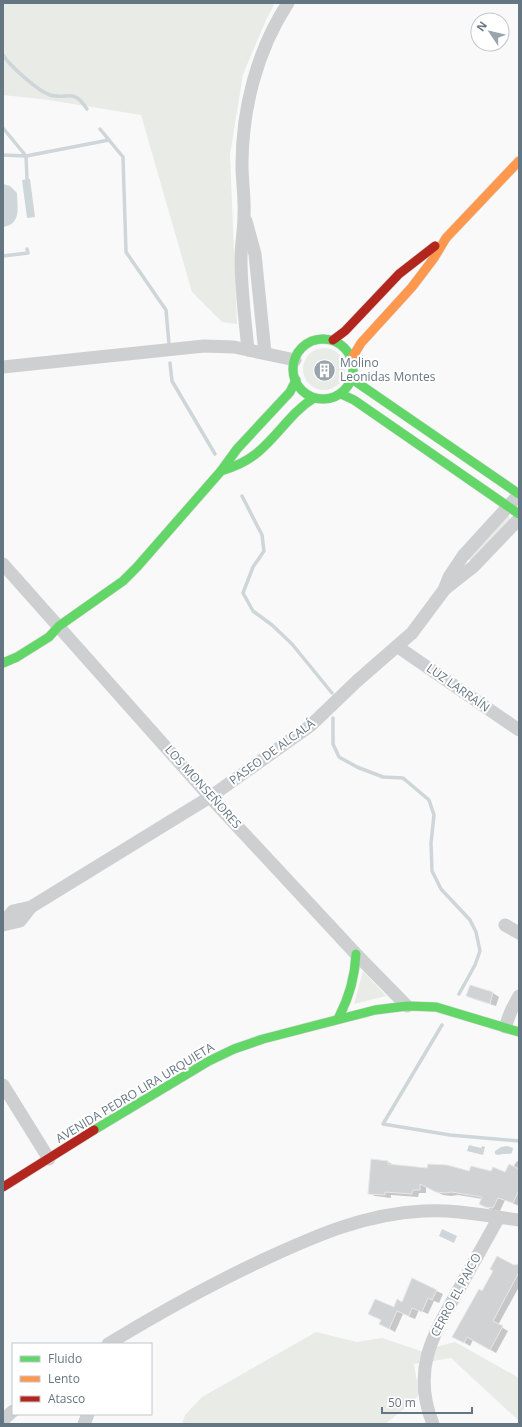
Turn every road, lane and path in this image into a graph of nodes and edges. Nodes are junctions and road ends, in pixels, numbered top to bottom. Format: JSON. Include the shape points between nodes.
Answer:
{"nodes":[{"id":1,"x":288,"y":3,"type":"edge"},
{"id":2,"x":519,"y":161,"type":"edge"},
{"id":3,"x":244,"y":217,"type":"junction"},
{"id":4,"x":446,"y":238,"type":"junction"},
{"id":5,"x":333,"y":340,"type":"junction"},
{"id":6,"x":248,"y":350,"type":"junction"},
{"id":7,"x":265,"y":353,"type":"junction"},
{"id":8,"x":352,"y":358,"type":"junction"},
{"id":9,"x":295,"y":360,"type":"junction"},
{"id":10,"x":3,"y":367,"type":"edge"},
{"id":11,"x":352,"y":379,"type":"junction"},
{"id":12,"x":296,"y":380,"type":"junction"},
{"id":13,"x":341,"y":394,"type":"junction"},
{"id":14,"x":314,"y":398,"type":"junction"},
{"id":15,"x":445,"y":443,"type":"junction"},
{"id":16,"x":436,"y":456,"type":"junction"},
{"id":17,"x":221,"y":471,"type":"junction"},
{"id":18,"x":519,"y":494,"type":"edge"},
{"id":19,"x":514,"y":510,"type":"edge"},
{"id":20,"x":519,"y":519,"type":"edge"},
{"id":21,"x":3,"y":564,"type":"edge"},
{"id":22,"x":444,"y":590,"type":"junction"},
{"id":23,"x":53,"y":626,"type":"junction"},
{"id":24,"x":398,"y":646,"type":"junction"},
{"id":25,"x":3,"y":663,"type":"edge"},
{"id":26,"x":518,"y":730,"type":"edge"},
{"id":27,"x":210,"y":797,"type":"junction"},
{"id":28,"x":3,"y":924,"type":"edge"},
{"id":29,"x":505,"y":925,"type":"dead end"},
{"id":30,"x":519,"y":933,"type":"edge"},
{"id":31,"x":356,"y":954,"type":"junction"},
{"id":32,"x":519,"y":996,"type":"edge"},
{"id":33,"x":407,"y":1006,"type":"junction"},
{"id":34,"x":338,"y":1019,"type":"junction"},
{"id":35,"x":505,"y":1028,"type":"junction"},
{"id":36,"x":519,"y":1032,"type":"edge"},
{"id":37,"x":3,"y":1085,"type":"edge"},
{"id":38,"x":49,"y":1159,"type":"junction"},
{"id":39,"x":3,"y":1187,"type":"edge"},
{"id":40,"x":499,"y":1217,"type":"junction"},
{"id":41,"x":519,"y":1220,"type":"edge"},
{"id":42,"x":110,"y":1343,"type":"edge"},
{"id":43,"x":12,"y":1412,"type":"edge"},
{"id":44,"x":3,"y":1420,"type":"edge"},
{"id":45,"x":432,"y":1424,"type":"edge"}],
"edges":[{"from":1,"to":3,"type":"street","via":[[264,48],[246,114],[242,166]]},
{"from":2,"to":4,"type":"street"},
{"from":3,"to":6,"type":"street","via":[[241,260]]},
{"from":3,"to":7,"type":"street","via":[[255,254]]},
{"from":4,"to":5,"type":"street","via":[[400,274],[345,331]]},
{"from":4,"to":8,"type":"street","via":[[412,287],[362,343]]},
{"from":5,"to":8,"type":"street","via":[[345,347]]},
{"from":5,"to":9,"type":"street","via":[[310,342],[300,350]]},
{"from":6,"to":7,"type":"street"},
{"from":6,"to":10,"type":"street","via":[[204,346]]},
{"from":7,"to":9,"type":"street"},
{"from":8,"to":11,"type":"street"},
{"from":9,"to":12,"type":"street","via":[[293,370]]},
{"from":11,"to":13,"type":"street"},
{"from":11,"to":15,"type":"street"},
{"from":12,"to":14,"type":"street","via":[[303,391]]},
{"from":12,"to":17,"type":"street","via":[[290,392],[237,449]]},
{"from":13,"to":14,"type":"street","via":[[328,399]]},
{"from":13,"to":16,"type":"street","via":[[354,400]]},
{"from":14,"to":17,"type":"street","via":[[303,405],[257,453]]},
{"from":15,"to":16,"type":"street"},
{"from":15,"to":18,"type":"street"},
{"from":16,"to":19,"type":"street"},
{"from":17,"to":23,"type":"street","via":[[128,576],[99,600]]},
{"from":18,"to":19,"type":"street","name":"PASEO DE ALCALÁ"},
{"from":19,"to":22,"type":"street","name":"PASEO DE ALCALÁ","via":[[463,556]]},
{"from":20,"to":22,"type":"street","name":"PASEO DE ALCALÁ","via":[[474,567]]},
{"from":21,"to":23,"type":"street","name":"LOS MONSEÑORES"},
{"from":22,"to":24,"type":"street","name":"PASEO DE ALCALÁ","via":[[412,633]]},
{"from":23,"to":25,"type":"street","via":[[45,640]]},
{"from":23,"to":27,"type":"street","name":"LOS MONSEÑORES"},
{"from":24,"to":26,"type":"street","name":"LUZ LARRAÍN"},
{"from":24,"to":27,"type":"street","name":"PASEO DE ALCALÁ","via":[[310,726]]},
{"from":27,"to":28,"type":"street","name":"PASEO DE ALCALÁ","via":[[31,907],[20,921]]},
{"from":27,"to":31,"type":"street","name":"LOS MONSEÑORES"},
{"from":29,"to":30,"type":"street"},
{"from":31,"to":33,"type":"street","name":"LOS MONSEÑORES"},
{"from":31,"to":34,"type":"street","via":[[352,987]]},
{"from":32,"to":35,"type":"street"},
{"from":33,"to":34,"type":"street","name":"AVENIDA PEDRO LIRA URQUIETA"},
{"from":33,"to":35,"type":"street","name":"AVENIDA PEDRO LIRA URQUIETA","via":[[436,1007]]},
{"from":34,"to":38,"type":"street","name":"AVENIDA PEDRO LIRA URQUIETA","via":[[263,1039],[221,1055],[149,1096]]},
{"from":35,"to":36,"type":"street","name":"AVENIDA PEDRO LIRA URQUIETA"},
{"from":37,"to":38,"type":"street"},
{"from":38,"to":39,"type":"street","name":"AVENIDA PEDRO LIRA URQUIETA"},
{"from":40,"to":41,"type":"street"},
{"from":40,"to":42,"type":"street","via":[[452,1211],[421,1211],[396,1213],[347,1224],[304,1240],[242,1270]]},
{"from":40,"to":45,"type":"street","name":"CERRO EL PAICO","via":[[430,1345],[424,1388]]},
{"from":43,"to":44,"type":"street"}]}
